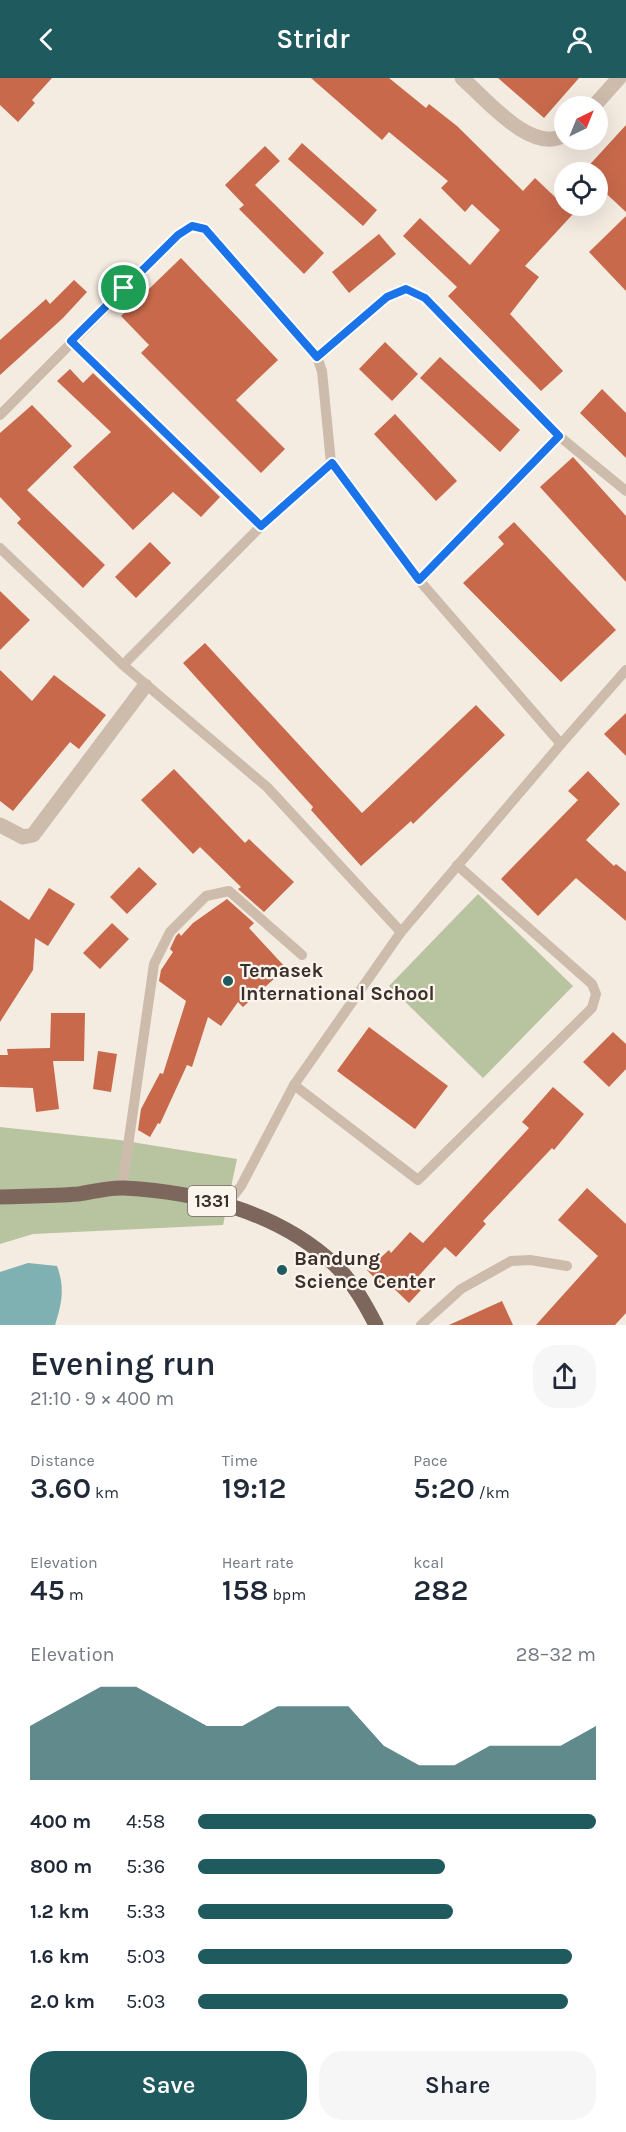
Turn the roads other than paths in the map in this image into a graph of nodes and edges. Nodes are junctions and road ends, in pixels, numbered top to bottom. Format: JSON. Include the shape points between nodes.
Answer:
{"nodes":[{"id":1,"x":462,"y":78,"type":"edge"},
{"id":2,"x":619,"y":78,"type":"edge"},
{"id":3,"x":603,"y":96,"type":"edge"},
{"id":4,"x":554,"y":139,"type":"edge"},
{"id":5,"x":71,"y":341,"type":"junction"},
{"id":6,"x":317,"y":357,"type":"junction"},
{"id":7,"x":0,"y":415,"type":"edge"},
{"id":8,"x":559,"y":436,"type":"junction"},
{"id":9,"x":332,"y":463,"type":"junction"},
{"id":10,"x":626,"y":491,"type":"edge"},
{"id":11,"x":261,"y":526,"type":"junction"},
{"id":12,"x":0,"y":548,"type":"edge"},
{"id":13,"x":419,"y":580,"type":"junction"},
{"id":14,"x":123,"y":665,"type":"junction"},
{"id":15,"x":626,"y":670,"type":"edge"},
{"id":16,"x":145,"y":686,"type":"junction"},
{"id":17,"x":561,"y":744,"type":"junction"},
{"id":18,"x":0,"y":825,"type":"edge"},
{"id":19,"x":458,"y":865,"type":"junction"},
{"id":20,"x":401,"y":932,"type":"junction"},
{"id":21,"x":302,"y":955,"type":"dead end"},
{"id":22,"x":294,"y":1085,"type":"junction"},
{"id":23,"x":122,"y":1188,"type":"junction"},
{"id":24,"x":0,"y":1197,"type":"edge"},
{"id":25,"x":227,"y":1204,"type":"junction"},
{"id":26,"x":567,"y":1266,"type":"dead end"},
{"id":27,"x":376,"y":1325,"type":"edge"},
{"id":28,"x":421,"y":1325,"type":"edge"}],
"edges":[{"from":1,"to":4,"type":"street","via":[[527,134]]},
{"from":2,"to":3,"type":"street"},
{"from":5,"to":6,"type":"lane","via":[[178,235],[192,226],[205,229]]},
{"from":5,"to":7,"type":"lane"},
{"from":5,"to":11,"type":"lane"},
{"from":6,"to":8,"type":"lane","via":[[387,297],[406,289],[425,298]]},
{"from":6,"to":9,"type":"lane"},
{"from":8,"to":10,"type":"lane"},
{"from":8,"to":13,"type":"lane"},
{"from":9,"to":11,"type":"lane"},
{"from":9,"to":13,"type":"lane"},
{"from":11,"to":14,"type":"lane"},
{"from":12,"to":14,"type":"lane"},
{"from":13,"to":17,"type":"lane"},
{"from":14,"to":16,"type":"lane"},
{"from":15,"to":17,"type":"lane"},
{"from":16,"to":18,"type":"street","via":[[33,835],[23,837]]},
{"from":16,"to":20,"type":"lane","via":[[267,787]]},
{"from":17,"to":19,"type":"lane"},
{"from":19,"to":20,"type":"lane"},
{"from":19,"to":22,"type":"lane","via":[[592,984],[596,994],[592,1008],[418,1180]]},
{"from":20,"to":22,"type":"lane"},
{"from":21,"to":23,"type":"lane","via":[[229,891],[206,896],[170,932],[154,964]]},
{"from":22,"to":25,"type":"lane","via":[[241,1186]]},
{"from":23,"to":24,"type":"main road","number":"1331"},
{"from":23,"to":25,"type":"main road","number":"1331"},
{"from":25,"to":27,"type":"main road","number":"1331","via":[[284,1227],[313,1246],[348,1281]]},
{"from":26,"to":28,"type":"lane","via":[[512,1261],[461,1289]]}]}
